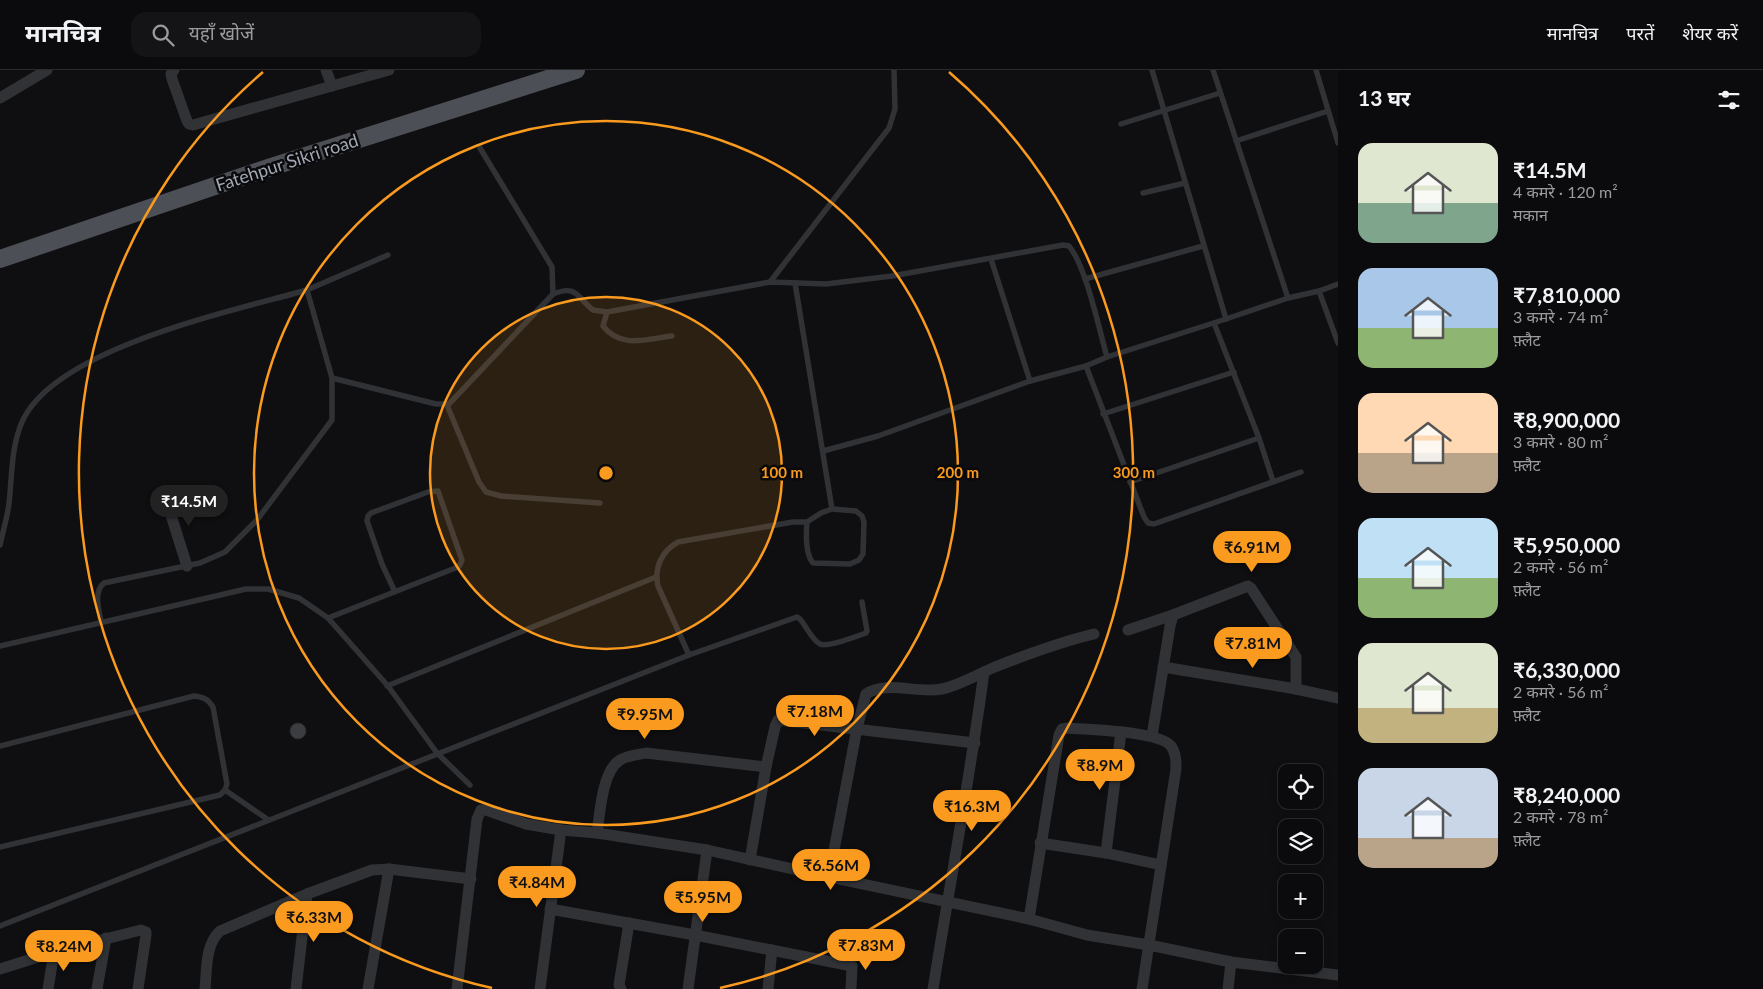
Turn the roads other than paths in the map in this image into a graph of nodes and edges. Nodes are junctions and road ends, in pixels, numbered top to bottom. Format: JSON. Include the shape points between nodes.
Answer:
{"nodes":[{"id":1,"x":47,"y":70,"type":"edge"},
{"id":2,"x":174,"y":70,"type":"edge"},
{"id":3,"x":326,"y":70,"type":"edge"},
{"id":4,"x":390,"y":70,"type":"edge"},
{"id":5,"x":576,"y":70,"type":"edge"},
{"id":6,"x":894,"y":70,"type":"edge"},
{"id":7,"x":1152,"y":70,"type":"edge"},
{"id":8,"x":1213,"y":70,"type":"edge"},
{"id":9,"x":1316,"y":70,"type":"edge"},
{"id":10,"x":332,"y":86,"type":"junction"},
{"id":11,"x":1220,"y":93,"type":"junction"},
{"id":12,"x":0,"y":98,"type":"edge"},
{"id":13,"x":1164,"y":111,"type":"junction"},
{"id":14,"x":1328,"y":111,"type":"junction"},
{"id":15,"x":1121,"y":124,"type":"dead end"},
{"id":16,"x":1236,"y":141,"type":"junction"},
{"id":17,"x":1338,"y":143,"type":"edge"},
{"id":18,"x":480,"y":148,"type":"dead end"},
{"id":19,"x":1185,"y":183,"type":"junction"},
{"id":20,"x":1143,"y":193,"type":"dead end"},
{"id":21,"x":1203,"y":246,"type":"junction"},
{"id":22,"x":388,"y":255,"type":"dead end"},
{"id":23,"x":0,"y":259,"type":"edge"},
{"id":24,"x":991,"y":259,"type":"junction"},
{"id":25,"x":1085,"y":279,"type":"junction"},
{"id":26,"x":770,"y":282,"type":"junction"},
{"id":27,"x":795,"y":283,"type":"junction"},
{"id":28,"x":1338,"y":284,"type":"edge"},
{"id":29,"x":306,"y":290,"type":"junction"},
{"id":30,"x":1319,"y":291,"type":"junction"},
{"id":31,"x":554,"y":294,"type":"junction"},
{"id":32,"x":1288,"y":298,"type":"junction"},
{"id":33,"x":607,"y":312,"type":"junction"},
{"id":34,"x":1226,"y":319,"type":"junction"},
{"id":35,"x":1214,"y":323,"type":"junction"},
{"id":36,"x":672,"y":336,"type":"dead end"},
{"id":37,"x":1338,"y":341,"type":"edge"},
{"id":38,"x":1107,"y":357,"type":"junction"},
{"id":39,"x":1086,"y":366,"type":"junction"},
{"id":40,"x":1234,"y":372,"type":"junction"},
{"id":41,"x":332,"y":378,"type":"junction"},
{"id":42,"x":1030,"y":381,"type":"junction"},
{"id":43,"x":447,"y":405,"type":"junction"},
{"id":44,"x":1103,"y":414,"type":"junction"},
{"id":45,"x":1259,"y":438,"type":"junction"},
{"id":46,"x":822,"y":451,"type":"junction"},
{"id":47,"x":1301,"y":472,"type":"dead end"},
{"id":48,"x":1273,"y":481,"type":"junction"},
{"id":49,"x":1130,"y":482,"type":"junction"},
{"id":50,"x":165,"y":496,"type":"dead end"},
{"id":51,"x":600,"y":503,"type":"dead end"},
{"id":52,"x":832,"y":509,"type":"junction"},
{"id":53,"x":807,"y":522,"type":"junction"},
{"id":54,"x":0,"y":545,"type":"edge"},
{"id":55,"x":187,"y":566,"type":"junction"},
{"id":56,"x":656,"y":577,"type":"junction"},
{"id":57,"x":395,"y":592,"type":"junction"},
{"id":58,"x":862,"y":602,"type":"dead end"},
{"id":59,"x":1173,"y":615,"type":"junction"},
{"id":60,"x":328,"y":618,"type":"junction"},
{"id":61,"x":100,"y":622,"type":"junction"},
{"id":62,"x":1128,"y":630,"type":"dead end"},
{"id":63,"x":1094,"y":634,"type":"dead end"},
{"id":64,"x":0,"y":646,"type":"edge"},
{"id":65,"x":688,"y":655,"type":"junction"},
{"id":66,"x":1163,"y":667,"type":"junction"},
{"id":67,"x":984,"y":672,"type":"junction"},
{"id":68,"x":387,"y":686,"type":"junction"},
{"id":69,"x":1296,"y":690,"type":"junction"},
{"id":70,"x":1338,"y":698,"type":"edge"},
{"id":71,"x":857,"y":728,"type":"junction"},
{"id":72,"x":1121,"y":732,"type":"junction"},
{"id":73,"x":1152,"y":736,"type":"junction"},
{"id":74,"x":975,"y":743,"type":"junction"},
{"id":75,"x":0,"y":746,"type":"edge"},
{"id":76,"x":437,"y":753,"type":"junction"},
{"id":77,"x":766,"y":767,"type":"junction"},
{"id":78,"x":470,"y":785,"type":"dead end"},
{"id":79,"x":225,"y":790,"type":"junction"},
{"id":80,"x":267,"y":819,"type":"junction"},
{"id":81,"x":562,"y":830,"type":"junction"},
{"id":82,"x":597,"y":833,"type":"junction"},
{"id":83,"x":1040,"y":843,"type":"junction"},
{"id":84,"x":0,"y":847,"type":"edge"},
{"id":85,"x":707,"y":850,"type":"junction"},
{"id":86,"x":1106,"y":852,"type":"junction"},
{"id":87,"x":750,"y":860,"type":"junction"},
{"id":88,"x":1161,"y":865,"type":"junction"},
{"id":89,"x":389,"y":869,"type":"junction"},
{"id":90,"x":829,"y":878,"type":"junction"},
{"id":91,"x":471,"y":879,"type":"junction"},
{"id":92,"x":307,"y":894,"type":"junction"},
{"id":93,"x":946,"y":903,"type":"junction"},
{"id":94,"x":550,"y":909,"type":"junction"},
{"id":95,"x":1029,"y":919,"type":"junction"},
{"id":96,"x":629,"y":923,"type":"junction"},
{"id":97,"x":0,"y":926,"type":"edge"},
{"id":98,"x":696,"y":935,"type":"junction"},
{"id":99,"x":106,"y":938,"type":"junction"},
{"id":100,"x":1150,"y":945,"type":"junction"},
{"id":101,"x":772,"y":950,"type":"junction"},
{"id":102,"x":54,"y":952,"type":"junction"},
{"id":103,"x":1231,"y":962,"type":"junction"},
{"id":104,"x":0,"y":969,"type":"edge"},
{"id":105,"x":1338,"y":975,"type":"edge"},
{"id":106,"x":48,"y":989,"type":"edge"},
{"id":107,"x":98,"y":989,"type":"edge"},
{"id":108,"x":138,"y":989,"type":"edge"},
{"id":109,"x":205,"y":989,"type":"edge"},
{"id":110,"x":296,"y":989,"type":"edge"},
{"id":111,"x":368,"y":989,"type":"edge"},
{"id":112,"x":456,"y":989,"type":"edge"},
{"id":113,"x":540,"y":989,"type":"edge"},
{"id":114,"x":621,"y":989,"type":"edge"},
{"id":115,"x":688,"y":989,"type":"edge"},
{"id":116,"x":768,"y":989,"type":"edge"},
{"id":117,"x":851,"y":989,"type":"edge"},
{"id":118,"x":933,"y":989,"type":"edge"},
{"id":119,"x":1142,"y":989,"type":"edge"},
{"id":120,"x":1228,"y":989,"type":"edge"}],
"edges":[{"from":1,"to":12,"type":"street"},
{"from":2,"to":10,"type":"street","via":[[172,79],[187,121],[193,125]]},
{"from":3,"to":10,"type":"street"},
{"from":4,"to":10,"type":"street"},
{"from":5,"to":23,"type":"main road","name":"Fatehpur Sikri road","via":[[268,168]]},
{"from":6,"to":26,"type":"lane","via":[[895,109],[889,128]]},
{"from":7,"to":13,"type":"lane"},
{"from":8,"to":11,"type":"lane"},
{"from":9,"to":14,"type":"lane"},
{"from":11,"to":13,"type":"lane"},
{"from":11,"to":16,"type":"lane"},
{"from":13,"to":15,"type":"lane"},
{"from":13,"to":19,"type":"lane"},
{"from":14,"to":16,"type":"lane"},
{"from":14,"to":17,"type":"lane"},
{"from":16,"to":32,"type":"lane"},
{"from":18,"to":31,"type":"lane","via":[[552,267]]},
{"from":19,"to":20,"type":"lane"},
{"from":19,"to":21,"type":"lane"},
{"from":21,"to":25,"type":"lane"},
{"from":21,"to":34,"type":"lane"},
{"from":22,"to":29,"type":"lane"},
{"from":24,"to":25,"type":"lane","via":[[1069,246]]},
{"from":24,"to":27,"type":"lane","via":[[892,276],[826,284]]},
{"from":24,"to":42,"type":"lane"},
{"from":25,"to":38,"type":"lane"},
{"from":26,"to":27,"type":"lane"},
{"from":26,"to":33,"type":"lane"},
{"from":27,"to":46,"type":"lane"},
{"from":28,"to":30,"type":"lane"},
{"from":29,"to":41,"type":"lane"},
{"from":29,"to":54,"type":"lane","via":[[204,317],[102,354],[48,388],[22,422]]},
{"from":30,"to":32,"type":"lane"},
{"from":30,"to":37,"type":"lane"},
{"from":31,"to":33,"type":"lane","via":[[574,291],[593,310]]},
{"from":31,"to":43,"type":"lane"},
{"from":32,"to":34,"type":"lane"},
{"from":33,"to":36,"type":"lane","via":[[603,326],[617,339]]},
{"from":34,"to":35,"type":"lane"},
{"from":35,"to":38,"type":"lane"},
{"from":35,"to":40,"type":"lane"},
{"from":38,"to":39,"type":"lane"},
{"from":39,"to":42,"type":"lane"},
{"from":39,"to":44,"type":"lane"},
{"from":40,"to":44,"type":"lane"},
{"from":40,"to":45,"type":"lane"},
{"from":41,"to":43,"type":"lane"},
{"from":41,"to":55,"type":"lane","via":[[332,420],[299,466],[257,520],[225,552]]},
{"from":42,"to":46,"type":"lane","via":[[878,436]]},
{"from":43,"to":51,"type":"lane","via":[[478,482],[486,492],[501,496]]},
{"from":44,"to":49,"type":"lane"},
{"from":45,"to":48,"type":"lane"},
{"from":45,"to":49,"type":"lane"},
{"from":46,"to":52,"type":"lane"},
{"from":47,"to":48,"type":"lane"},
{"from":48,"to":49,"type":"lane","via":[[1154,524],[1148,523],[1144,517]]},
{"from":50,"to":55,"type":"street"},
{"from":52,"to":53,"type":"lane"},
{"from":52,"to":53,"type":"lane","via":[[856,511],[862,516],[863,554],[859,560],[850,564],[814,563],[809,558]]},
{"from":53,"to":56,"type":"lane","via":[[678,542],[662,555]]},
{"from":55,"to":61,"type":"lane","via":[[104,583],[97,594]]},
{"from":56,"to":65,"type":"lane"},
{"from":56,"to":68,"type":"lane"},
{"from":57,"to":57,"type":"lane","via":[[460,565],[462,560],[438,491],[368,516],[379,555]]},
{"from":57,"to":60,"type":"lane"},
{"from":58,"to":65,"type":"lane","via":[[866,633],[829,645],[816,641],[797,617]]},
{"from":59,"to":62,"type":"street"},
{"from":59,"to":66,"type":"street"},
{"from":59,"to":69,"type":"street","via":[[1244,586],[1251,588],[1296,657]]},
{"from":60,"to":61,"type":"lane","via":[[299,598],[246,588]]},
{"from":60,"to":68,"type":"lane"},
{"from":61,"to":64,"type":"lane"},
{"from":63,"to":67,"type":"street","via":[[1027,654]]},
{"from":65,"to":76,"type":"lane"},
{"from":66,"to":69,"type":"street"},
{"from":66,"to":73,"type":"street"},
{"from":67,"to":71,"type":"street","via":[[938,689],[882,688],[871,691],[866,694]]},
{"from":67,"to":74,"type":"street"},
{"from":68,"to":76,"type":"lane"},
{"from":69,"to":70,"type":"street"},
{"from":71,"to":74,"type":"street"},
{"from":71,"to":77,"type":"street","via":[[778,720]]},
{"from":71,"to":90,"type":"street"},
{"from":72,"to":73,"type":"street"},
{"from":72,"to":83,"type":"street","via":[[1062,729],[1058,735]]},
{"from":72,"to":86,"type":"street"},
{"from":73,"to":88,"type":"street","via":[[1170,745],[1176,768]]},
{"from":74,"to":93,"type":"street"},
{"from":75,"to":79,"type":"lane","via":[[194,696],[202,697],[213,707],[227,784]]},
{"from":76,"to":78,"type":"lane"},
{"from":76,"to":80,"type":"lane"},
{"from":77,"to":82,"type":"street","via":[[646,753],[619,760],[606,778]]},
{"from":77,"to":87,"type":"street"},
{"from":79,"to":80,"type":"lane"},
{"from":79,"to":84,"type":"lane","via":[[220,795]]},
{"from":80,"to":97,"type":"lane"},
{"from":81,"to":82,"type":"street"},
{"from":81,"to":91,"type":"street","via":[[526,824],[481,810],[477,819]]},
{"from":81,"to":94,"type":"street"},
{"from":82,"to":85,"type":"street"},
{"from":83,"to":86,"type":"street"},
{"from":83,"to":95,"type":"street"},
{"from":85,"to":87,"type":"street"},
{"from":85,"to":98,"type":"street"},
{"from":86,"to":88,"type":"street"},
{"from":87,"to":90,"type":"street"},
{"from":88,"to":100,"type":"street"},
{"from":89,"to":91,"type":"street"},
{"from":89,"to":92,"type":"street","via":[[372,870]]},
{"from":89,"to":111,"type":"street"},
{"from":90,"to":93,"type":"street"},
{"from":91,"to":112,"type":"street"},
{"from":92,"to":109,"type":"street","via":[[220,931],[210,944]]},
{"from":92,"to":110,"type":"street"},
{"from":93,"to":95,"type":"street"},
{"from":93,"to":118,"type":"street"},
{"from":94,"to":96,"type":"street"},
{"from":94,"to":113,"type":"street"},
{"from":95,"to":100,"type":"street","via":[[1087,935]]},
{"from":96,"to":98,"type":"street"},
{"from":96,"to":114,"type":"street"},
{"from":98,"to":101,"type":"street"},
{"from":98,"to":115,"type":"street"},
{"from":99,"to":102,"type":"street"},
{"from":99,"to":107,"type":"street"},
{"from":99,"to":108,"type":"street","via":[[138,930],[146,932]]},
{"from":100,"to":103,"type":"street"},
{"from":100,"to":119,"type":"street"},
{"from":101,"to":116,"type":"street"},
{"from":101,"to":117,"type":"street","via":[[852,966]]},
{"from":102,"to":104,"type":"street"},
{"from":102,"to":106,"type":"street"},
{"from":103,"to":105,"type":"street"},
{"from":103,"to":120,"type":"street"}]}
